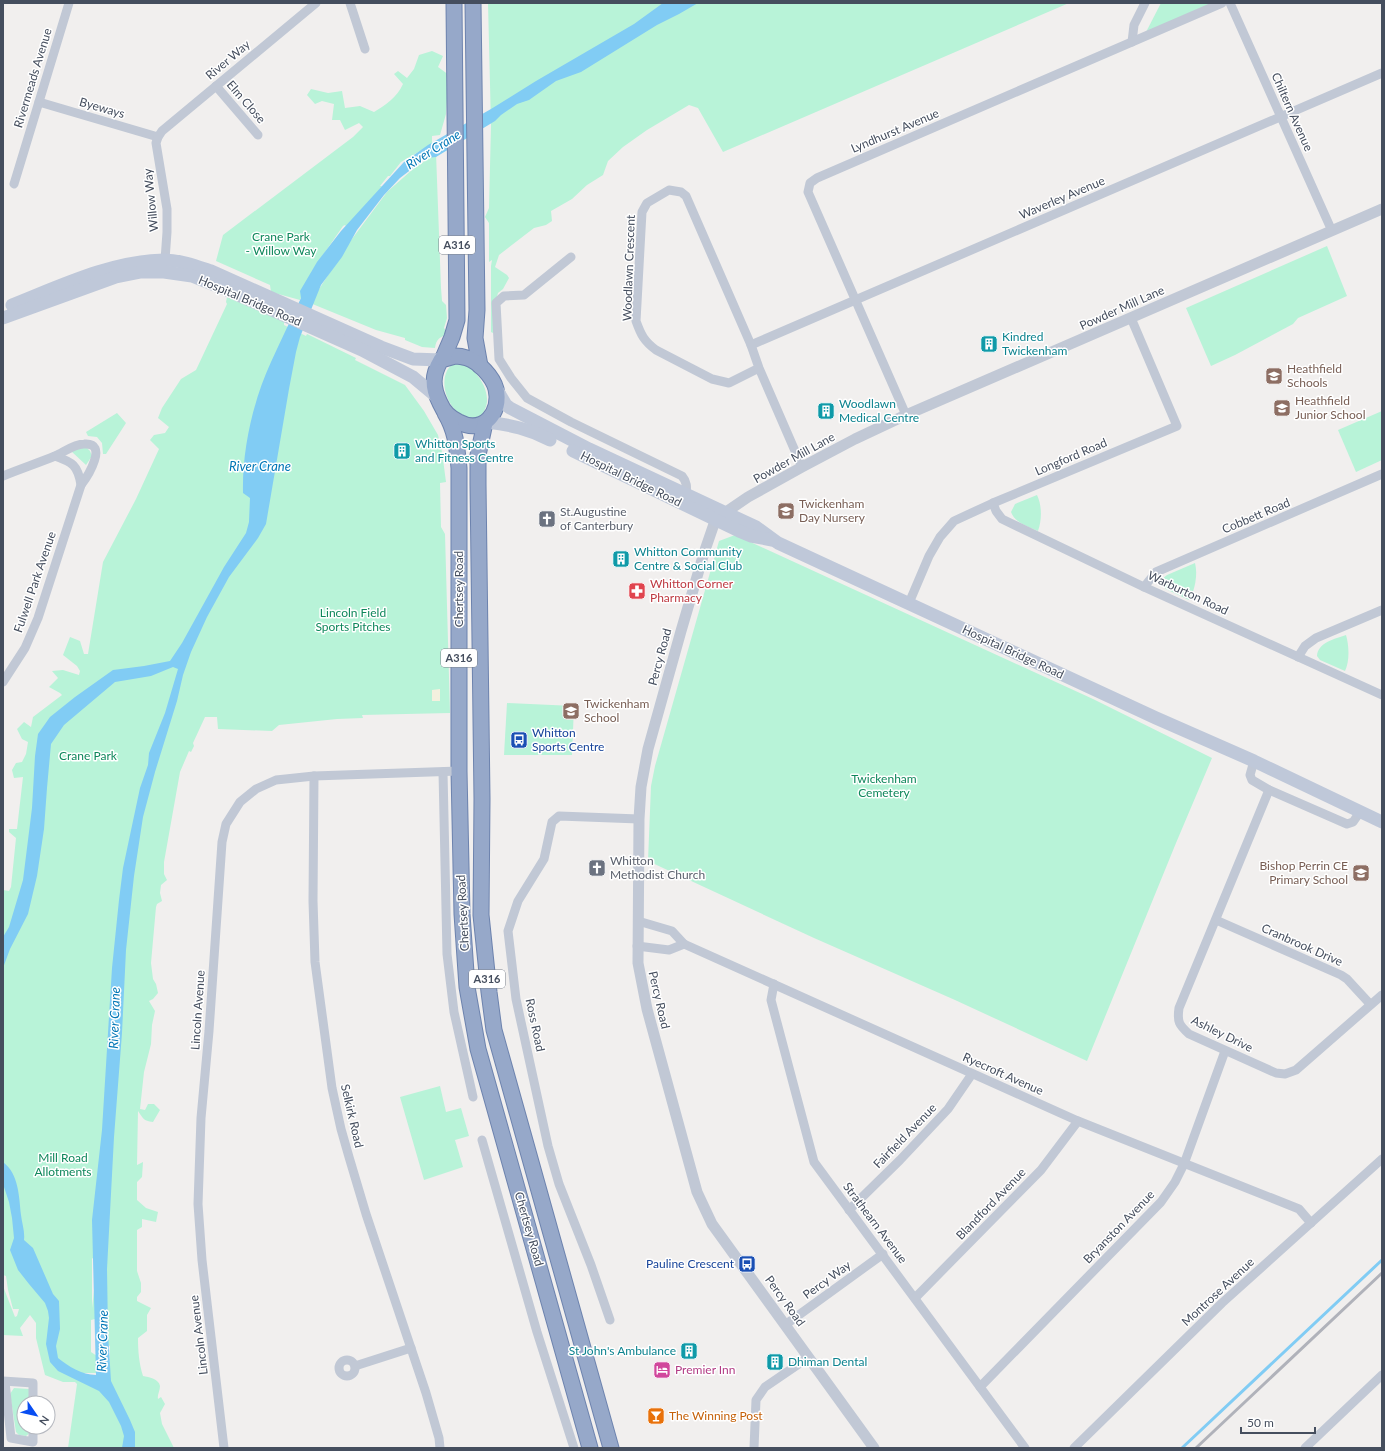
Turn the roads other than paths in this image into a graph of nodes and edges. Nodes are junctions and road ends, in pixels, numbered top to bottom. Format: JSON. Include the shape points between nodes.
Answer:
{"nodes":[{"id":1,"x":69,"y":3,"type":"edge"},
{"id":2,"x":316,"y":3,"type":"edge"},
{"id":3,"x":350,"y":3,"type":"edge"},
{"id":4,"x":454,"y":3,"type":"edge"},
{"id":5,"x":473,"y":3,"type":"edge"},
{"id":6,"x":1144,"y":3,"type":"edge"},
{"id":7,"x":1222,"y":3,"type":"edge"},
{"id":8,"x":1230,"y":3,"type":"edge"},
{"id":9,"x":1132,"y":42,"type":"junction"},
{"id":10,"x":365,"y":49,"type":"dead end"},
{"id":11,"x":1382,"y":73,"type":"edge"},
{"id":12,"x":216,"y":86,"type":"junction"},
{"id":13,"x":39,"y":102,"type":"junction"},
{"id":14,"x":1281,"y":116,"type":"junction"},
{"id":15,"x":258,"y":135,"type":"dead end"},
{"id":16,"x":158,"y":137,"type":"junction"},
{"id":17,"x":14,"y":184,"type":"dead end"},
{"id":18,"x":1382,"y":209,"type":"edge"},
{"id":19,"x":1332,"y":231,"type":"junction"},
{"id":20,"x":571,"y":257,"type":"dead end"},
{"id":21,"x":164,"y":266,"type":"junction"},
{"id":22,"x":856,"y":300,"type":"junction"},
{"id":23,"x":3,"y":308,"type":"edge"},
{"id":24,"x":3,"y":318,"type":"edge"},
{"id":25,"x":1130,"y":318,"type":"junction"},
{"id":26,"x":321,"y":325,"type":"junction"},
{"id":27,"x":751,"y":345,"type":"junction"},
{"id":28,"x":442,"y":359,"type":"junction"},
{"id":29,"x":480,"y":366,"type":"junction"},
{"id":30,"x":759,"y":368,"type":"junction"},
{"id":31,"x":496,"y":388,"type":"junction"},
{"id":32,"x":437,"y":397,"type":"junction"},
{"id":33,"x":445,"y":413,"type":"junction"},
{"id":34,"x":906,"y":415,"type":"junction"},
{"id":35,"x":486,"y":422,"type":"junction"},
{"id":36,"x":571,"y":422,"type":"junction"},
{"id":37,"x":562,"y":441,"type":"junction"},
{"id":38,"x":55,"y":456,"type":"junction"},
{"id":39,"x":802,"y":467,"type":"junction"},
{"id":40,"x":1382,"y":474,"type":"edge"},
{"id":41,"x":3,"y":476,"type":"edge"},
{"id":42,"x":81,"y":485,"type":"junction"},
{"id":43,"x":686,"y":494,"type":"junction"},
{"id":44,"x":993,"y":503,"type":"junction"},
{"id":45,"x":726,"y":512,"type":"junction"},
{"id":46,"x":715,"y":521,"type":"junction"},
{"id":47,"x":774,"y":541,"type":"junction"},
{"id":48,"x":1144,"y":587,"type":"junction"},
{"id":49,"x":909,"y":603,"type":"junction"},
{"id":50,"x":1382,"y":610,"type":"edge"},
{"id":51,"x":1298,"y":657,"type":"junction"},
{"id":52,"x":3,"y":682,"type":"edge"},
{"id":53,"x":1382,"y":695,"type":"edge"},
{"id":54,"x":1254,"y":761,"type":"junction"},
{"id":55,"x":458,"y":771,"type":"junction"},
{"id":56,"x":443,"y":772,"type":"junction"},
{"id":57,"x":314,"y":776,"type":"junction"},
{"id":58,"x":1269,"y":790,"type":"junction"},
{"id":59,"x":1360,"y":812,"type":"junction"},
{"id":60,"x":639,"y":819,"type":"junction"},
{"id":61,"x":1382,"y":822,"type":"edge"},
{"id":62,"x":1216,"y":920,"type":"junction"},
{"id":63,"x":638,"y":921,"type":"junction"},
{"id":64,"x":684,"y":944,"type":"junction"},
{"id":65,"x":637,"y":946,"type":"junction"},
{"id":66,"x":774,"y":984,"type":"junction"},
{"id":67,"x":1382,"y":995,"type":"edge"},
{"id":68,"x":1370,"y":1004,"type":"junction"},
{"id":69,"x":1225,"y":1050,"type":"junction"},
{"id":70,"x":972,"y":1074,"type":"junction"},
{"id":71,"x":473,"y":1097,"type":"dead end"},
{"id":72,"x":1078,"y":1121,"type":"junction"},
{"id":73,"x":482,"y":1140,"type":"dead end"},
{"id":74,"x":1382,"y":1159,"type":"edge"},
{"id":75,"x":1184,"y":1164,"type":"junction"},
{"id":76,"x":849,"y":1210,"type":"junction"},
{"id":77,"x":1311,"y":1223,"type":"junction"},
{"id":78,"x":883,"y":1254,"type":"junction"},
{"id":79,"x":915,"y":1298,"type":"junction"},
{"id":80,"x":610,"y":1320,"type":"dead end"},
{"id":81,"x":785,"y":1325,"type":"junction"},
{"id":82,"x":411,"y":1348,"type":"junction"},
{"id":83,"x":809,"y":1357,"type":"junction"},
{"id":84,"x":355,"y":1366,"type":"dead end"},
{"id":85,"x":1382,"y":1375,"type":"edge"},
{"id":86,"x":4,"y":1381,"type":"edge"},
{"id":87,"x":980,"y":1387,"type":"junction"},
{"id":88,"x":33,"y":1395,"type":"edge"},
{"id":89,"x":33,"y":1435,"type":"edge"},
{"id":90,"x":224,"y":1448,"type":"edge"},
{"id":91,"x":440,"y":1448,"type":"edge"},
{"id":92,"x":574,"y":1448,"type":"edge"},
{"id":93,"x":590,"y":1448,"type":"edge"},
{"id":94,"x":611,"y":1448,"type":"edge"},
{"id":95,"x":754,"y":1448,"type":"edge"},
{"id":96,"x":874,"y":1448,"type":"edge"},
{"id":97,"x":1024,"y":1448,"type":"edge"},
{"id":98,"x":1074,"y":1448,"type":"edge"},
{"id":99,"x":1305,"y":1448,"type":"edge"}],
"edges":[{"from":1,"to":13,"type":"street","name":"Rivermeads Avenue"},
{"from":2,"to":12,"type":"street","name":"River Way"},
{"from":3,"to":10,"type":"street"},
{"from":4,"to":28,"type":"highway","number":"A316","via":[[456,320]]},
{"from":5,"to":29,"type":"highway","number":"A316","via":[[475,338]]},
{"from":6,"to":9,"type":"street","via":[[1134,25]]},
{"from":7,"to":9,"type":"street","name":"Lyndhurst Avenue"},
{"from":8,"to":14,"type":"street","name":"Chiltern Avenue"},
{"from":9,"to":22,"type":"street","name":"Lyndhurst Avenue","via":[[810,183],[808,192]]},
{"from":11,"to":14,"type":"street","name":"Waverley Avenue"},
{"from":12,"to":15,"type":"street","name":"Elm Close"},
{"from":12,"to":16,"type":"street","name":"River Way"},
{"from":13,"to":16,"type":"street","name":"Byeways"},
{"from":13,"to":17,"type":"street","name":"Rivermeads Avenue"},
{"from":14,"to":19,"type":"street","name":"Chiltern Avenue"},
{"from":14,"to":22,"type":"street","name":"Waverley Avenue"},
{"from":16,"to":21,"type":"street","name":"Willow Way","via":[[156,143],[167,209]]},
{"from":18,"to":19,"type":"street","name":"Powder Mill Lane"},
{"from":19,"to":25,"type":"street","name":"Powder Mill Lane"},
{"from":20,"to":36,"type":"street","via":[[524,295],[504,296],[496,303],[499,359],[527,398]]},
{"from":21,"to":23,"type":"main road","name":"Hospital Bridge Road","via":[[141,262],[119,266]]},
{"from":21,"to":24,"type":"main road","name":"Hospital Bridge Road","via":[[116,277]]},
{"from":21,"to":26,"type":"main road","name":"Hospital Bridge Road","via":[[229,285]]},
{"from":22,"to":27,"type":"street","name":"Waverley Avenue"},
{"from":22,"to":34,"type":"street","name":"Lyndhurst Avenue"},
{"from":25,"to":34,"type":"street","name":"Powder Mill Lane"},
{"from":25,"to":44,"type":"street","name":"Longford Road","via":[[1177,426]]},
{"from":26,"to":28,"type":"main road","name":"Hospital Bridge Road","via":[[413,359]]},
{"from":26,"to":32,"type":"main road","name":"Hospital Bridge Road","via":[[407,373]]},
{"from":27,"to":30,"type":"street","name":"Woodlawn Crescent"},
{"from":27,"to":30,"type":"street","name":"Woodlawn Crescent","via":[[686,196],[681,192],[668,190],[647,202],[642,212],[636,321],[640,334],[656,350],[712,379],[729,382]]},
{"from":28,"to":29,"type":"highway","number":"A316","via":[[455,356],[468,358]]},
{"from":28,"to":32,"type":"highway","number":"A316","via":[[434,377]]},
{"from":29,"to":31,"type":"highway","number":"A316"},
{"from":30,"to":39,"type":"street","name":"Woodlawn Crescent"},
{"from":31,"to":35,"type":"highway","number":"A316","via":[[494,412]]},
{"from":31,"to":37,"type":"main road","name":"Hospital Bridge Road","via":[[506,405]]},
{"from":32,"to":33,"type":"highway","number":"A316"},
{"from":33,"to":35,"type":"highway","via":[[462,424]]},
{"from":33,"to":55,"type":"highway","name":"Chertsey Road","number":"A316","via":[[455,436],[459,468]]},
{"from":34,"to":39,"type":"street","name":"Powder Mill Lane"},
{"from":35,"to":37,"type":"main road","name":"Hospital Bridge Road","via":[[510,425]]},
{"from":35,"to":94,"type":"highway","name":"Chertsey Road","number":"A316","via":[[478,455],[478,484],[482,915],[489,992],[494,1030]]},
{"from":36,"to":37,"type":"street"},
{"from":36,"to":43,"type":"street","name":"Hospital Bridge Road","via":[[682,476],[687,485]]},
{"from":37,"to":43,"type":"main road","name":"Hospital Bridge Road"},
{"from":37,"to":46,"type":"main road","name":"Hospital Bridge Road"},
{"from":38,"to":41,"type":"street","name":"Fulwell Park Avenue"},
{"from":38,"to":42,"type":"street","via":[[75,466]]},
{"from":38,"to":42,"type":"street","name":"Fulwell Park Avenue","via":[[79,444],[91,445],[96,456]]},
{"from":39,"to":45,"type":"street","name":"Powder Mill Lane"},
{"from":40,"to":48,"type":"street","name":"Cobbett Road","via":[[1156,572]]},
{"from":42,"to":52,"type":"street","name":"Fulwell Park Avenue","via":[[38,618],[19,660]]},
{"from":43,"to":45,"type":"main road","name":"Hospital Bridge Road"},
{"from":44,"to":48,"type":"street","name":"Warburton Road","via":[[1002,518]]},
{"from":44,"to":49,"type":"street","name":"Longford Road","via":[[954,521],[940,537]]},
{"from":45,"to":46,"type":"street"},
{"from":45,"to":47,"type":"main road","name":"Hospital Bridge Road","via":[[756,527]]},
{"from":46,"to":47,"type":"main road","name":"Hospital Bridge Road","via":[[751,536]]},
{"from":46,"to":60,"type":"street","name":"Percy Road","via":[[648,749],[641,787]]},
{"from":47,"to":49,"type":"main road","name":"Hospital Bridge Road"},
{"from":48,"to":51,"type":"street","name":"Warburton Road"},
{"from":49,"to":54,"type":"main road","name":"Hospital Bridge Road"},
{"from":50,"to":51,"type":"street","via":[[1316,638],[1305,646]]},
{"from":51,"to":53,"type":"street","name":"Warburton Road"},
{"from":54,"to":58,"type":"street","via":[[1250,775],[1252,780]]},
{"from":54,"to":59,"type":"main road","name":"Hospital Bridge Road"},
{"from":55,"to":56,"type":"street","name":"Lincoln Avenue"},
{"from":55,"to":93,"type":"highway","name":"Chertsey Road","number":"A316","via":[[467,987],[478,1049]]},
{"from":56,"to":57,"type":"street","name":"Lincoln Avenue"},
{"from":56,"to":71,"type":"street","name":"Chertsey Road","via":[[446,954],[454,1012]]},
{"from":57,"to":82,"type":"street","name":"Selkirk Road","via":[[315,962],[332,1088],[340,1129]]},
{"from":57,"to":90,"type":"street","name":"Lincoln Avenue","via":[[276,780],[256,789],[240,802],[226,824],[222,842],[201,1118],[198,1204]]},
{"from":58,"to":59,"type":"street","via":[[1347,824],[1353,822]]},
{"from":58,"to":62,"type":"street","name":"Ashley Drive"},
{"from":59,"to":61,"type":"main road","name":"Hospital Bridge Road"},
{"from":60,"to":63,"type":"street","name":"Percy Road"},
{"from":60,"to":80,"type":"street","name":"Ross Road","via":[[559,816],[552,822],[544,858],[518,901],[508,931],[516,999],[548,1146],[559,1184]]},
{"from":62,"to":68,"type":"street","name":"Cranbrook Drive","via":[[1347,978]]},
{"from":62,"to":69,"type":"street","name":"Ashley Drive","via":[[1177,1018],[1180,1026],[1189,1034]]},
{"from":63,"to":64,"type":"street","name":"Ryecroft Avenue","via":[[672,931]]},
{"from":63,"to":65,"type":"street","name":"Percy Road"},
{"from":64,"to":65,"type":"street","via":[[669,950]]},
{"from":64,"to":66,"type":"street","name":"Ryecroft Avenue"},
{"from":65,"to":81,"type":"street","name":"Percy Road","via":[[642,989],[697,1192],[712,1224]]},
{"from":66,"to":70,"type":"street","name":"Ryecroft Avenue"},
{"from":66,"to":76,"type":"street","name":"Strathearn Avenue","via":[[771,1000],[814,1162]]},
{"from":67,"to":68,"type":"street","name":"Ashley Drive"},
{"from":68,"to":69,"type":"street","name":"Ashley Drive","via":[[1296,1070],[1284,1074],[1276,1073]]},
{"from":69,"to":75,"type":"street","name":"Bryanston Avenue"},
{"from":70,"to":72,"type":"street","name":"Ryecroft Avenue"},
{"from":70,"to":76,"type":"street","name":"Fairfield Avenue","via":[[948,1109]]},
{"from":72,"to":75,"type":"street","name":"Ryecroft Avenue"},
{"from":72,"to":79,"type":"street","name":"Blandford Avenue","via":[[1041,1170]]},
{"from":73,"to":92,"type":"street","name":"Chertsey Road","via":[[537,1332]]},
{"from":74,"to":77,"type":"street","name":"Montrose Avenue"},
{"from":75,"to":77,"type":"street","name":"Ryecroft Avenue","via":[[1299,1209]]},
{"from":75,"to":87,"type":"street","name":"Bryanston Avenue","via":[[1161,1202]]},
{"from":76,"to":78,"type":"street","name":"Strathearn Avenue"},
{"from":77,"to":98,"type":"street","name":"Montrose Avenue","via":[[1222,1303]]},
{"from":78,"to":79,"type":"street","name":"Strathearn Avenue"},
{"from":78,"to":81,"type":"street","name":"Percy Way"},
{"from":79,"to":87,"type":"street","name":"Strathearn Avenue"},
{"from":81,"to":83,"type":"street","name":"Percy Road"},
{"from":82,"to":84,"type":"street"},
{"from":82,"to":91,"type":"street","name":"Selkirk Road"},
{"from":83,"to":95,"type":"street","via":[[765,1387],[756,1400]]},
{"from":83,"to":96,"type":"street","name":"Percy Road"},
{"from":85,"to":99,"type":"street"},
{"from":86,"to":88,"type":"street","via":[[33,1383]]},
{"from":86,"to":89,"type":"street","via":[[11,1438],[33,1442]]},
{"from":87,"to":97,"type":"street","name":"Strathearn Avenue"}]}
